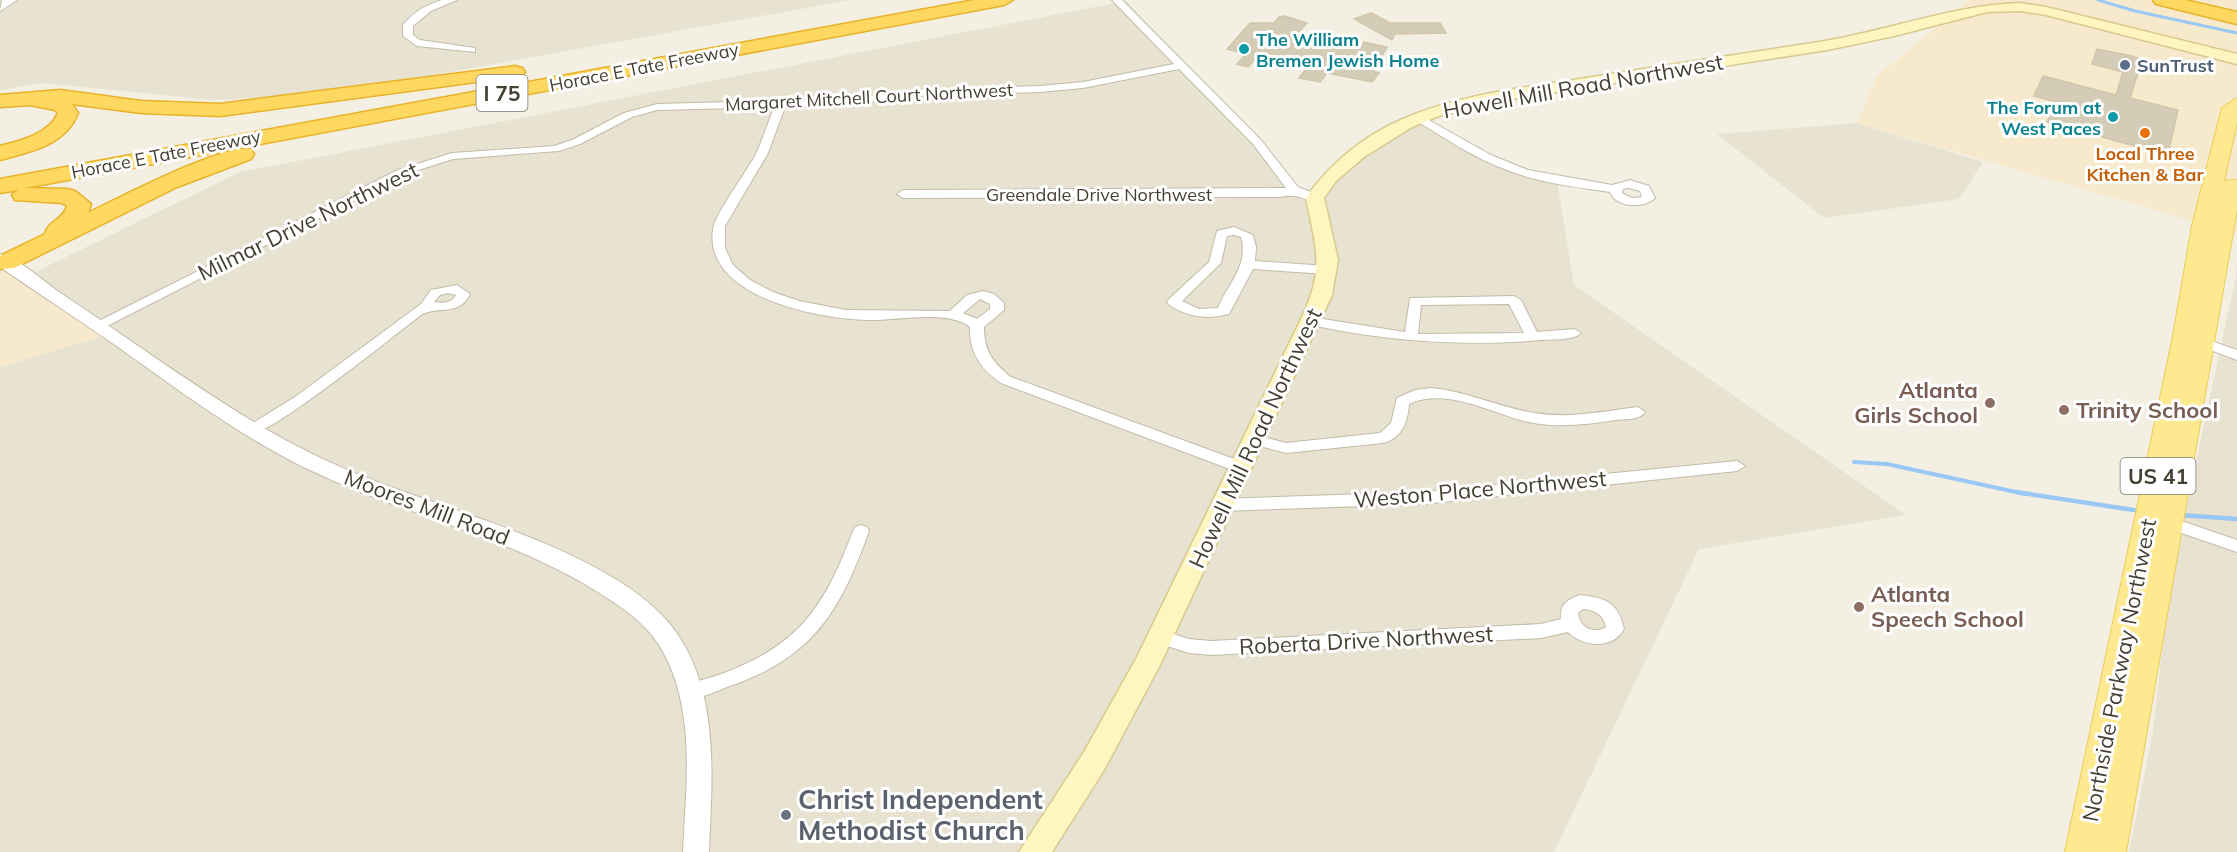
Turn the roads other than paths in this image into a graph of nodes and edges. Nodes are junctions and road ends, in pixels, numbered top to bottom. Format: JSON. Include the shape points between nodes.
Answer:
{"nodes":[{"id":1,"x":10,"y":0,"type":"edge"},
{"id":2,"x":452,"y":0,"type":"edge"},
{"id":3,"x":913,"y":0,"type":"edge"},
{"id":4,"x":1004,"y":0,"type":"edge"},
{"id":5,"x":1117,"y":0,"type":"edge"},
{"id":6,"x":2162,"y":0,"type":"edge"},
{"id":7,"x":2189,"y":4,"type":"edge"},
{"id":8,"x":0,"y":7,"type":"edge"},
{"id":9,"x":2217,"y":10,"type":"junction"},
{"id":10,"x":2237,"y":10,"type":"edge"},
{"id":11,"x":2237,"y":16,"type":"edge"},
{"id":12,"x":2237,"y":24,"type":"edge"},
{"id":13,"x":471,"y":50,"type":"dead end"},
{"id":14,"x":2237,"y":59,"type":"edge"},
{"id":15,"x":1180,"y":66,"type":"junction"},
{"id":16,"x":515,"y":72,"type":"junction"},
{"id":17,"x":570,"y":82,"type":"junction"},
{"id":18,"x":0,"y":101,"type":"edge"},
{"id":19,"x":781,"y":103,"type":"junction"},
{"id":20,"x":2237,"y":104,"type":"edge"},
{"id":21,"x":0,"y":106,"type":"edge"},
{"id":22,"x":1418,"y":117,"type":"junction"},
{"id":23,"x":564,"y":146,"type":"joint"},
{"id":24,"x":2237,"y":149,"type":"edge"},
{"id":25,"x":0,"y":153,"type":"edge"},
{"id":26,"x":0,"y":168,"type":"edge"},
{"id":27,"x":0,"y":186,"type":"edge"},
{"id":28,"x":1615,"y":189,"type":"dead end"},
{"id":29,"x":1294,"y":190,"type":"junction"},
{"id":30,"x":903,"y":194,"type":"dead end"},
{"id":31,"x":0,"y":198,"type":"edge"},
{"id":32,"x":1315,"y":198,"type":"junction"},
{"id":33,"x":1,"y":256,"type":"edge"},
{"id":34,"x":1250,"y":265,"type":"junction"},
{"id":35,"x":1327,"y":270,"type":"junction"},
{"id":36,"x":429,"y":306,"type":"dead end"},
{"id":37,"x":953,"y":315,"type":"junction"},
{"id":38,"x":1311,"y":321,"type":"junction"},
{"id":39,"x":98,"y":325,"type":"junction"},
{"id":40,"x":977,"y":326,"type":"junction"},
{"id":41,"x":1574,"y":333,"type":"dead end"},
{"id":42,"x":1532,"y":336,"type":"junction"},
{"id":43,"x":1411,"y":337,"type":"junction"},
{"id":44,"x":2194,"y":339,"type":"junction"},
{"id":45,"x":2237,"y":355,"type":"edge"},
{"id":46,"x":1638,"y":412,"type":"dead end"},
{"id":47,"x":253,"y":429,"type":"junction"},
{"id":48,"x":1255,"y":433,"type":"junction"},
{"id":49,"x":1737,"y":466,"type":"dead end"},
{"id":50,"x":1240,"y":467,"type":"junction"},
{"id":51,"x":1223,"y":505,"type":"junction"},
{"id":52,"x":2160,"y":520,"type":"junction"},
{"id":53,"x":861,"y":531,"type":"dead end"},
{"id":54,"x":2237,"y":546,"type":"edge"},
{"id":55,"x":1571,"y":624,"type":"dead end"},
{"id":56,"x":1161,"y":637,"type":"junction"},
{"id":57,"x":690,"y":692,"type":"junction"},
{"id":58,"x":696,"y":852,"type":"edge"},
{"id":59,"x":1034,"y":852,"type":"edge"},
{"id":60,"x":2082,"y":852,"type":"edge"},
{"id":61,"x":2109,"y":852,"type":"edge"}],
"edges":[{"from":1,"to":8,"type":"street"},
{"from":2,"to":13,"type":"street","via":[[416,16],[408,25],[408,36],[417,43]]},
{"from":3,"to":16,"type":"highway","name":"Horace E Tate Freeway","number":"I 75"},
{"from":4,"to":17,"type":"highway","name":"Horace E Tate Freeway","number":"I 75"},
{"from":5,"to":15,"type":"street"},
{"from":6,"to":7,"type":"highway"},
{"from":7,"to":9,"type":"highway"},
{"from":7,"to":11,"type":"highway"},
{"from":7,"to":12,"type":"highway"},
{"from":9,"to":10,"type":"highway"},
{"from":9,"to":11,"type":"highway"},
{"from":14,"to":22,"type":"main road","name":"Howell Mill Road Northwest","via":[[2046,11],[1997,7],[1827,45],[1518,93]]},
{"from":15,"to":19,"type":"street","name":"Margaret Mitchell Court Northwest","via":[[1057,88]]},
{"from":15,"to":29,"type":"street","via":[[1257,142]]},
{"from":16,"to":18,"type":"highway","via":[[220,110],[149,108],[60,96]]},
{"from":16,"to":26,"type":"highway","name":"Horace E Tate Freeway","number":"I 75"},
{"from":17,"to":27,"type":"highway","name":"Horace E Tate Freeway","number":"I 75"},
{"from":17,"to":33,"type":"highway","via":[[237,156]]},
{"from":19,"to":23,"type":"street","name":"Margaret Mitchell Court Northwest","via":[[657,107],[628,115]]},
{"from":19,"to":37,"type":"street","via":[[762,153],[719,226],[717,245],[723,262],[748,284],[811,308],[864,316]]},
{"from":20,"to":44,"type":"main road","name":"Northside Parkway Northwest","number":"US 41","via":[[2231,108],[2203,226]]},
{"from":21,"to":25,"type":"highway","via":[[50,102],[62,105],[68,113],[64,123],[51,133]]},
{"from":22,"to":28,"type":"street","via":[[1513,169]]},
{"from":22,"to":32,"type":"main road","name":"Howell Mill Road Northwest","via":[[1358,153],[1330,177]]},
{"from":23,"to":39,"type":"street","name":"Milmar Drive Northwest","via":[[535,152],[452,156],[402,172]]},
{"from":24,"to":44,"type":"main road","name":"Northside Parkway Northwest","number":"US 41"},
{"from":29,"to":30,"type":"street","name":"Greendale Drive Northwest"},
{"from":29,"to":32,"type":"street"},
{"from":31,"to":33,"type":"highway","via":[[67,196],[75,199],[80,209],[47,237]]},
{"from":32,"to":35,"type":"main road","name":"Howell Mill Road Northwest"},
{"from":33,"to":39,"type":"street","name":"Moores Mill Road"},
{"from":34,"to":34,"type":"street","via":[[1228,298],[1224,312],[1191,313],[1174,302],[1215,263],[1221,234],[1234,231],[1247,235],[1252,248]]},
{"from":34,"to":35,"type":"street"},
{"from":35,"to":38,"type":"main road","name":"Howell Mill Road Northwest"},
{"from":36,"to":47,"type":"street","via":[[402,321],[300,400]]},
{"from":37,"to":40,"type":"street","via":[[967,318]]},
{"from":37,"to":40,"type":"street","via":[[968,298],[990,297],[997,303],[997,310]]},
{"from":38,"to":43,"type":"street"},
{"from":38,"to":48,"type":"main road","name":"Howell Mill Road Northwest"},
{"from":39,"to":47,"type":"street","name":"Moores Mill Road"},
{"from":40,"to":50,"type":"street","via":[[980,356],[1006,380]]},
{"from":41,"to":42,"type":"street"},
{"from":42,"to":43,"type":"street"},
{"from":42,"to":43,"type":"street","via":[[1514,300],[1415,301]]},
{"from":44,"to":45,"type":"street"},
{"from":44,"to":52,"type":"main road","name":"Northside Parkway Northwest","number":"US 41"},
{"from":46,"to":48,"type":"street","via":[[1557,422],[1449,395],[1416,395],[1402,401],[1400,425],[1383,438],[1286,448]]},
{"from":47,"to":57,"type":"street","name":"Moores Mill Road","via":[[318,465],[503,536],[586,574],[634,605],[657,626],[677,656]]},
{"from":48,"to":50,"type":"main road","name":"Howell Mill Road Northwest"},
{"from":49,"to":51,"type":"street","name":"Weston Place Northwest","via":[[1423,498]]},
{"from":50,"to":51,"type":"main road","name":"Howell Mill Road Northwest"},
{"from":51,"to":56,"type":"main road","name":"Howell Mill Road Northwest"},
{"from":52,"to":54,"type":"street"},
{"from":52,"to":60,"type":"main road","name":"Northside Parkway Northwest","number":"US 41"},
{"from":52,"to":61,"type":"main road","name":"Northside Parkway Northwest","number":"US 41"},
{"from":53,"to":57,"type":"street","via":[[831,601],[798,640],[749,672]]},
{"from":55,"to":56,"type":"street","name":"Roberta Drive Northwest","via":[[1541,631],[1211,648]]},
{"from":56,"to":59,"type":"main road","name":"Howell Mill Road Northwest","via":[[1090,767]]},
{"from":57,"to":58,"type":"street","name":"Moores Mill Road","via":[[699,758]]}]}
